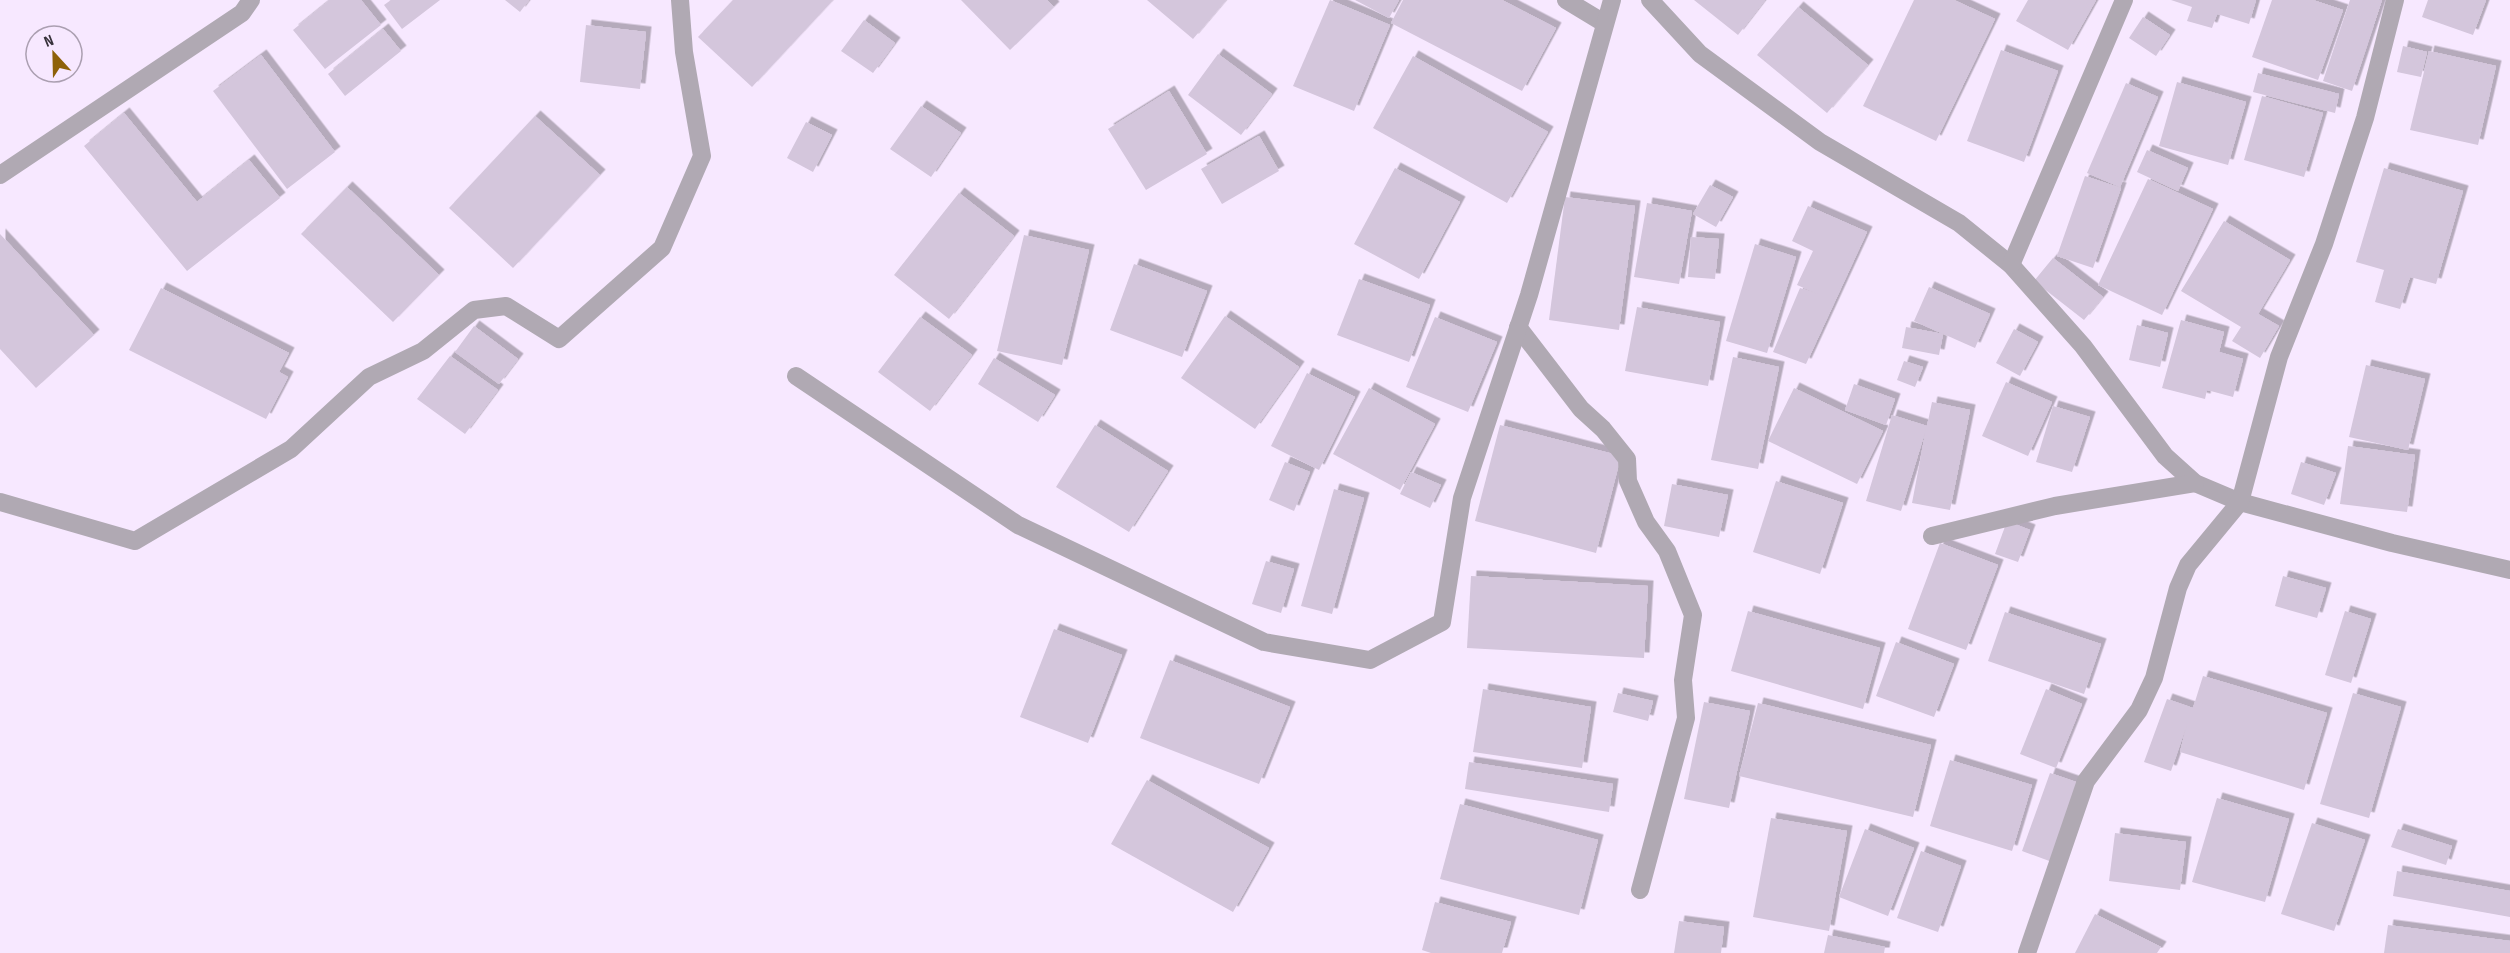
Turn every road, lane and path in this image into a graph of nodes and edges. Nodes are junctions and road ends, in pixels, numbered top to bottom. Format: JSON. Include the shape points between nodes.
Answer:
{"nodes":[{"id":1,"x":251,"y":0,"type":"edge"},
{"id":2,"x":680,"y":0,"type":"edge"},
{"id":3,"x":1566,"y":0,"type":"edge"},
{"id":4,"x":1612,"y":0,"type":"edge"},
{"id":5,"x":1650,"y":0,"type":"edge"},
{"id":6,"x":2124,"y":0,"type":"edge"},
{"id":7,"x":2395,"y":0,"type":"edge"},
{"id":8,"x":1604,"y":23,"type":"junction"},
{"id":9,"x":0,"y":176,"type":"edge"},
{"id":10,"x":2011,"y":265,"type":"junction"},
{"id":11,"x":1518,"y":327,"type":"junction"},
{"id":12,"x":796,"y":376,"type":"dead end"},
{"id":13,"x":2195,"y":483,"type":"junction"},
{"id":14,"x":0,"y":502,"type":"edge"},
{"id":15,"x":2241,"y":502,"type":"junction"},
{"id":16,"x":1932,"y":536,"type":"dead end"},
{"id":17,"x":2510,"y":570,"type":"edge"},
{"id":18,"x":1640,"y":890,"type":"dead end"},
{"id":19,"x":2027,"y":953,"type":"edge"}],
"edges":[{"from":1,"to":9,"type":"street","via":[[242,13]]},
{"from":2,"to":14,"type":"street","via":[[684,52],[702,156],[662,248],[559,339],[506,306],[474,310],[423,351],[369,377],[291,449],[135,541]]},
{"from":3,"to":8,"type":"street"},
{"from":4,"to":8,"type":"street"},
{"from":5,"to":10,"type":"street","via":[[1700,54],[1820,142],[1959,223]]},
{"from":6,"to":10,"type":"street"},
{"from":7,"to":15,"type":"street","via":[[2355,150],[2324,244],[2279,357]]},
{"from":8,"to":11,"type":"street"},
{"from":10,"to":13,"type":"street","via":[[2083,346],[2165,456]]},
{"from":11,"to":12,"type":"street","via":[[1462,498],[1442,622],[1370,660],[1264,642],[1018,525]]},
{"from":11,"to":18,"type":"street","via":[[1581,409],[1627,459],[1628,481],[1646,522],[1667,551],[1693,615],[1683,680],[1686,718]]},
{"from":13,"to":15,"type":"street"},
{"from":13,"to":16,"type":"street","via":[[2055,506]]},
{"from":15,"to":17,"type":"street"},
{"from":15,"to":19,"type":"street","via":[[2188,565],[2154,678],[2139,710],[2085,781]]}]}
